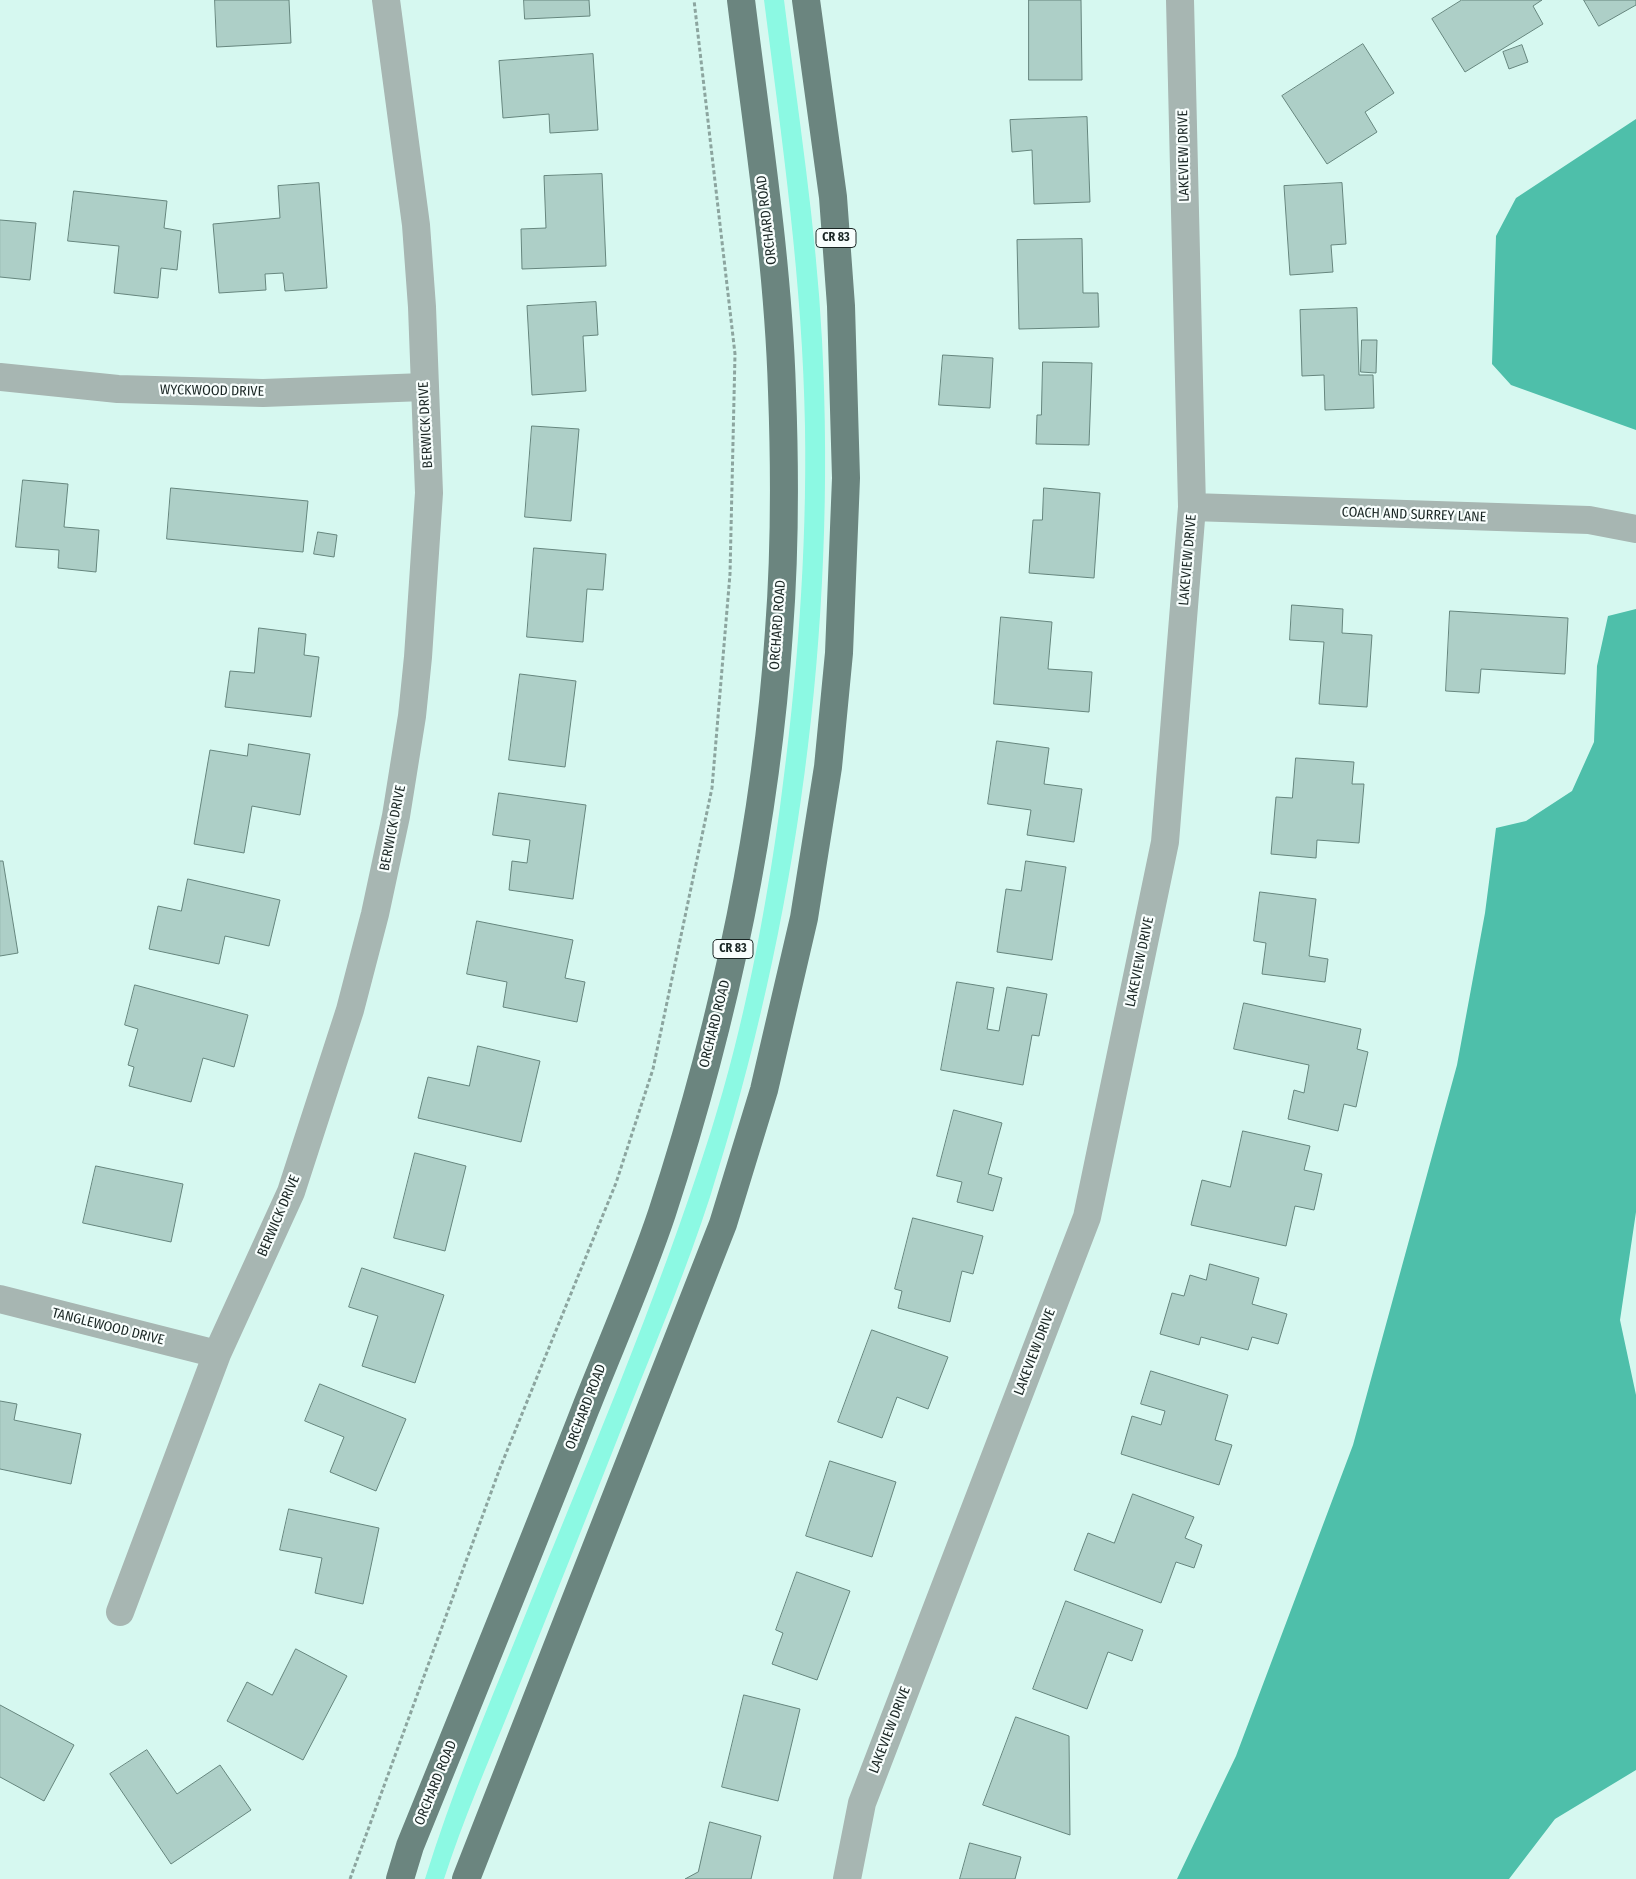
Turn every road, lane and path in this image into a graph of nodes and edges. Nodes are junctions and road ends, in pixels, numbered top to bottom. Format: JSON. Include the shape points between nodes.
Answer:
{"nodes":[{"id":1,"x":386,"y":0,"type":"edge"},
{"id":2,"x":694,"y":0,"type":"edge"},
{"id":3,"x":741,"y":0,"type":"edge"},
{"id":4,"x":806,"y":0,"type":"edge"},
{"id":5,"x":1180,"y":0,"type":"edge"},
{"id":6,"x":0,"y":377,"type":"edge"},
{"id":7,"x":424,"y":388,"type":"junction"},
{"id":8,"x":1192,"y":507,"type":"junction"},
{"id":9,"x":1636,"y":529,"type":"edge"},
{"id":10,"x":0,"y":1299,"type":"edge"},
{"id":11,"x":217,"y":1354,"type":"junction"},
{"id":12,"x":120,"y":1612,"type":"dead end"},
{"id":13,"x":350,"y":1879,"type":"edge"},
{"id":14,"x":400,"y":1879,"type":"edge"},
{"id":15,"x":466,"y":1879,"type":"edge"},
{"id":16,"x":847,"y":1879,"type":"edge"}],
"edges":[{"from":1,"to":7,"type":"street","name":"BERWICK DRIVE","via":[[416,225]]},
{"from":2,"to":13,"type":"path","via":[[735,354],[730,574],[712,788],[653,1068],[616,1183],[500,1468]]},
{"from":3,"to":14,"type":"main road","name":"ORCHARD ROAD","number":"CR 83","via":[[772,260],[782,389],[779,632],[748,877],[697,1095],[661,1216],[518,1582],[410,1846]]},
{"from":4,"to":15,"type":"main road","number":"CR 83","via":[[833,197],[841,306],[846,478],[839,653],[828,767],[804,918],[764,1090],[723,1224]]},
{"from":5,"to":8,"type":"street","name":"LAKEVIEW DRIVE"},
{"from":6,"to":7,"type":"street","name":"WYCKWOOD DRIVE","via":[[118,389],[263,393]]},
{"from":7,"to":11,"type":"street","name":"BERWICK DRIVE","via":[[429,493],[423,595],[412,716],[396,816],[350,1010],[315,1120],[291,1192]]},
{"from":8,"to":9,"type":"street","name":"COACH AND SURREY LANE","via":[[1589,520]]},
{"from":8,"to":16,"type":"street","name":"LAKEVIEW DRIVE","via":[[1164,842],[1087,1218],[862,1803]]},
{"from":10,"to":11,"type":"street","name":"TANGLEWOOD DRIVE"},
{"from":11,"to":12,"type":"street","name":"BERWICK DRIVE"}]}
